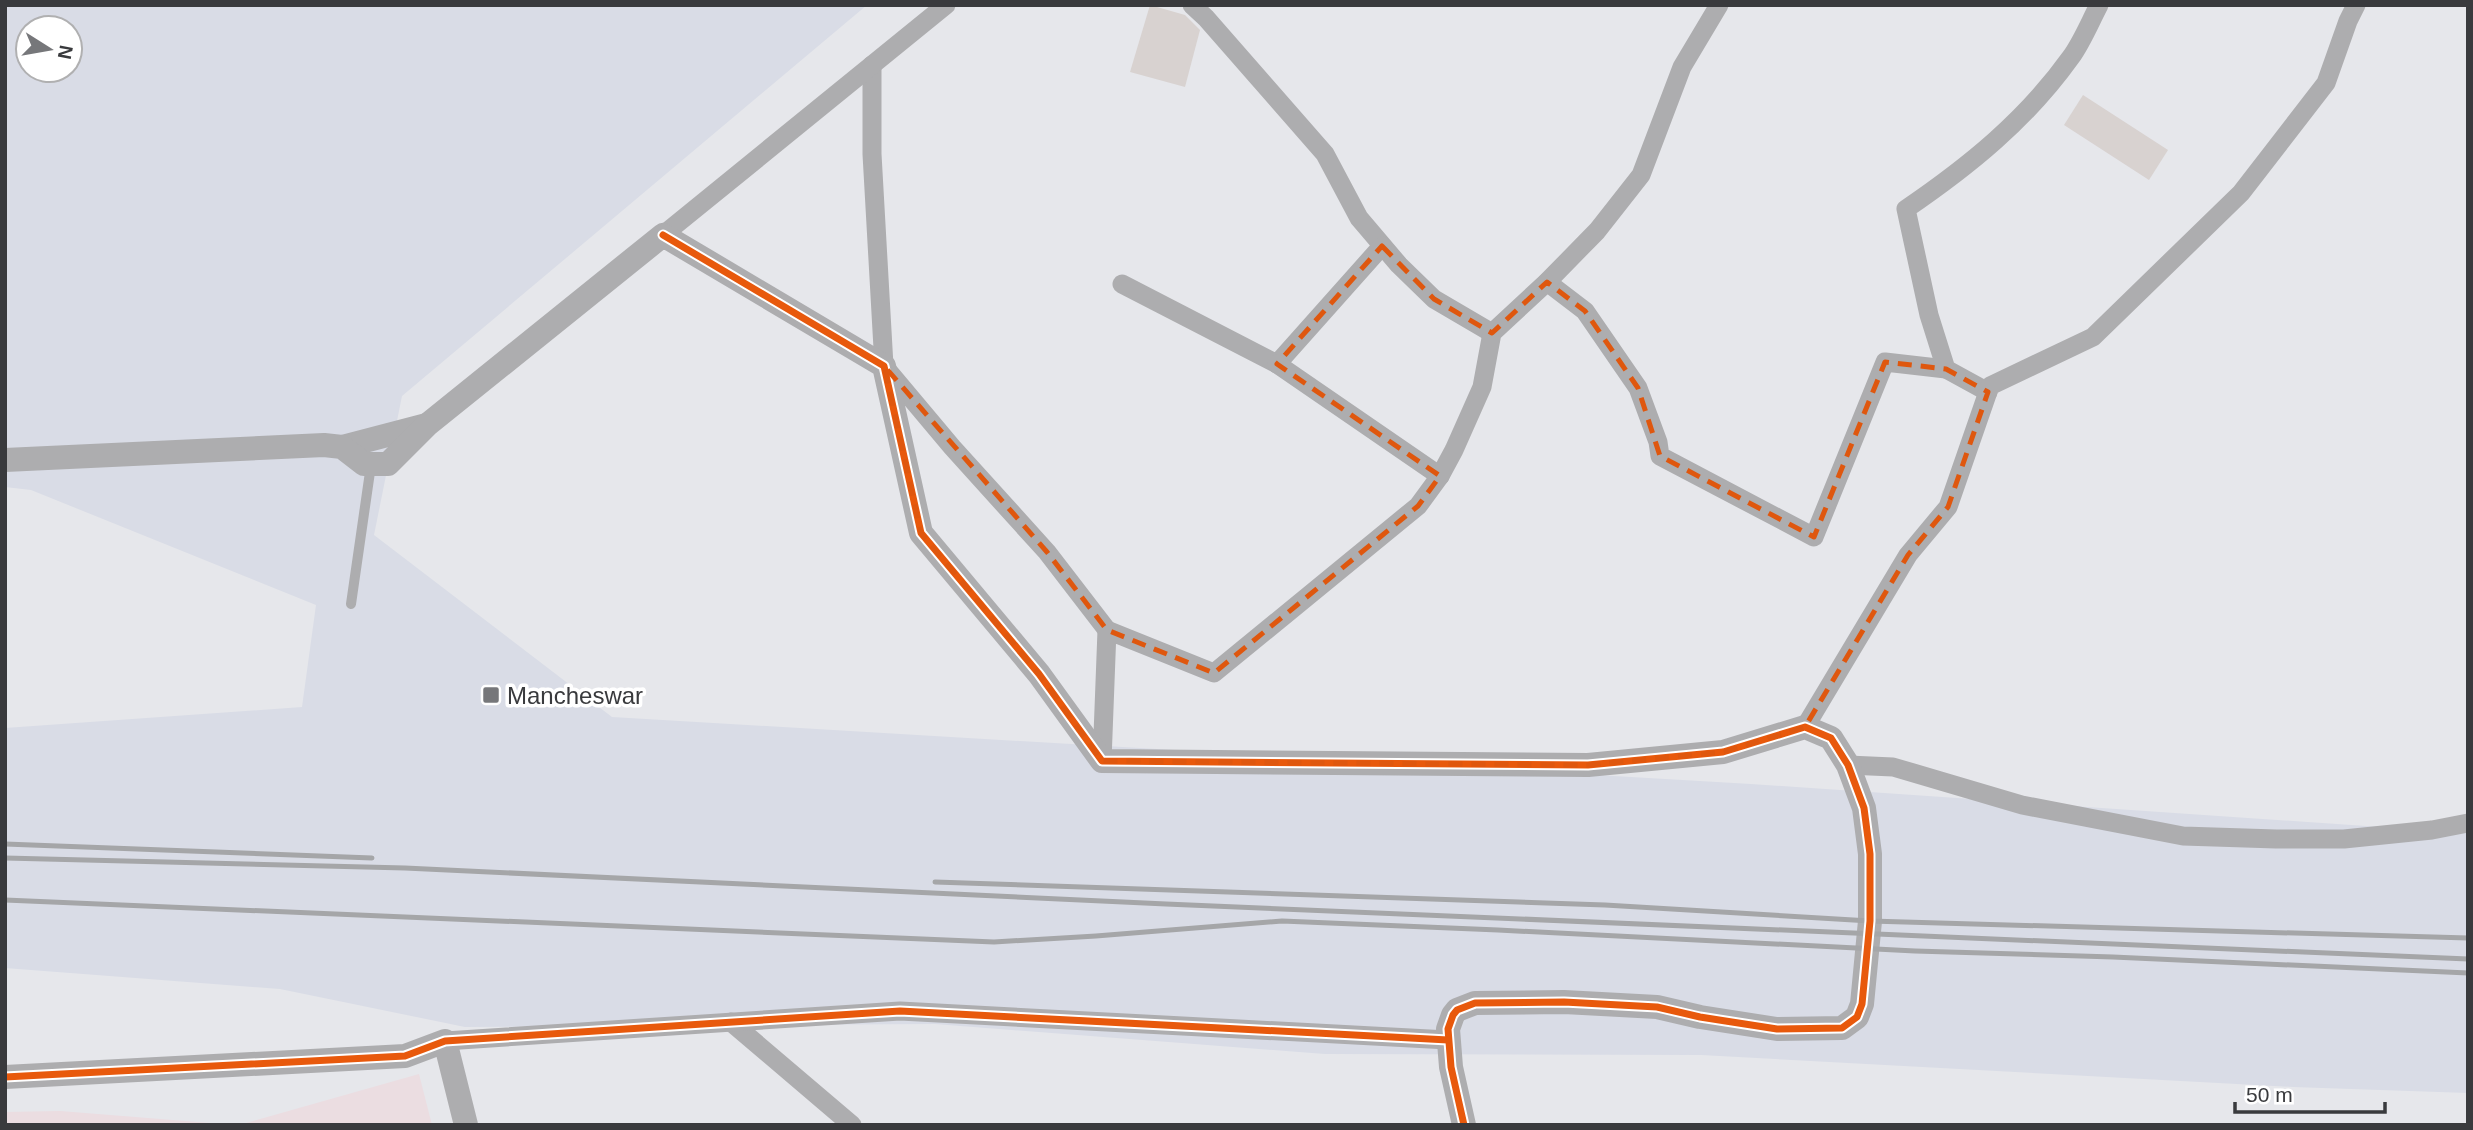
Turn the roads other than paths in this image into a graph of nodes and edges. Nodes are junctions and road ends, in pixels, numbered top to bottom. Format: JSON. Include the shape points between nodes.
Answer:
{"nodes":[{"id":1,"x":946,"y":5,"type":"edge"},
{"id":2,"x":1192,"y":5,"type":"edge"},
{"id":3,"x":1718,"y":5,"type":"edge"},
{"id":4,"x":2335,"y":5,"type":"edge"},
{"id":5,"x":2097,"y":6,"type":"edge"},
{"id":6,"x":2352,"y":13,"type":"edge"},
{"id":7,"x":872,"y":65,"type":"junction"},
{"id":8,"x":663,"y":235,"type":"junction"},
{"id":9,"x":1382,"y":246,"type":"junction"},
{"id":10,"x":1547,"y":282,"type":"junction"},
{"id":11,"x":1122,"y":284,"type":"dead end"},
{"id":12,"x":1492,"y":333,"type":"junction"},
{"id":13,"x":1277,"y":364,"type":"junction"},
{"id":14,"x":884,"y":366,"type":"junction"},
{"id":15,"x":1946,"y":369,"type":"junction"},
{"id":16,"x":1988,"y":392,"type":"junction"},
{"id":17,"x":427,"y":425,"type":"junction"},
{"id":18,"x":342,"y":447,"type":"junction"},
{"id":19,"x":5,"y":460,"type":"edge"},
{"id":20,"x":372,"y":464,"type":"junction"},
{"id":21,"x":1440,"y":476,"type":"junction"},
{"id":22,"x":351,"y":604,"type":"dead end"},
{"id":23,"x":1107,"y":631,"type":"junction"},
{"id":24,"x":1805,"y":727,"type":"junction"},
{"id":25,"x":1102,"y":761,"type":"junction"},
{"id":26,"x":1848,"y":765,"type":"junction"},
{"id":27,"x":2468,"y":823,"type":"edge"},
{"id":28,"x":731,"y":1022,"type":"junction"},
{"id":29,"x":1448,"y":1040,"type":"junction"},
{"id":30,"x":445,"y":1041,"type":"junction"},
{"id":31,"x":5,"y":1077,"type":"edge"},
{"id":32,"x":466,"y":1125,"type":"edge"},
{"id":33,"x":852,"y":1125,"type":"edge"},
{"id":34,"x":1464,"y":1125,"type":"edge"}],
"edges":[{"from":1,"to":7,"type":"street"},
{"from":2,"to":9,"type":"street","via":[[1325,154],[1359,218]]},
{"from":3,"to":10,"type":"street","via":[[1682,67],[1641,175],[1597,232]]},
{"from":4,"to":6,"type":"street"},
{"from":5,"to":15,"type":"street","via":[[2073,55],[2035,103],[1961,172],[1906,209]]},
{"from":6,"to":16,"type":"street","via":[[2326,83],[2241,193],[2094,337],[1990,386]]},
{"from":7,"to":8,"type":"street"},
{"from":7,"to":14,"type":"street","via":[[872,154]]},
{"from":8,"to":14,"type":"street"},
{"from":8,"to":17,"type":"street"},
{"from":9,"to":12,"type":"street","via":[[1434,299]]},
{"from":9,"to":13,"type":"street"},
{"from":10,"to":12,"type":"street"},
{"from":10,"to":15,"type":"street","via":[[1585,311],[1638,388],[1660,456],[1814,537],[1885,362]]},
{"from":11,"to":13,"type":"street"},
{"from":12,"to":21,"type":"street","via":[[1482,387]]},
{"from":13,"to":21,"type":"street"},
{"from":14,"to":23,"type":"street","via":[[1047,552]]},
{"from":14,"to":25,"type":"street","via":[[921,533],[1038,674]]},
{"from":15,"to":16,"type":"street"},
{"from":16,"to":24,"type":"street","via":[[1948,507],[1908,555]]},
{"from":17,"to":18,"type":"street"},
{"from":17,"to":20,"type":"street","via":[[388,464]]},
{"from":18,"to":19,"type":"street"},
{"from":18,"to":20,"type":"street","via":[[364,464]]},
{"from":20,"to":22,"type":"lane"},
{"from":21,"to":23,"type":"street","via":[[1418,506],[1214,673]]},
{"from":23,"to":25,"type":"street"},
{"from":24,"to":25,"type":"street","via":[[1723,752],[1588,765]]},
{"from":24,"to":26,"type":"street","via":[[1831,738]]},
{"from":26,"to":27,"type":"street","via":[[1893,767],[2022,805],[2183,836],[2344,839]]},
{"from":26,"to":29,"type":"street","via":[[1864,808],[1870,854],[1870,921],[1862,1004],[1857,1017],[1842,1028],[1777,1029],[1633,1005],[1504,1002],[1475,1003],[1457,1010]]},
{"from":28,"to":29,"type":"street","via":[[900,1011]]},
{"from":28,"to":30,"type":"street"},
{"from":28,"to":33,"type":"street"},
{"from":29,"to":34,"type":"street"},
{"from":30,"to":31,"type":"street","via":[[405,1056]]},
{"from":30,"to":32,"type":"street"}]}
